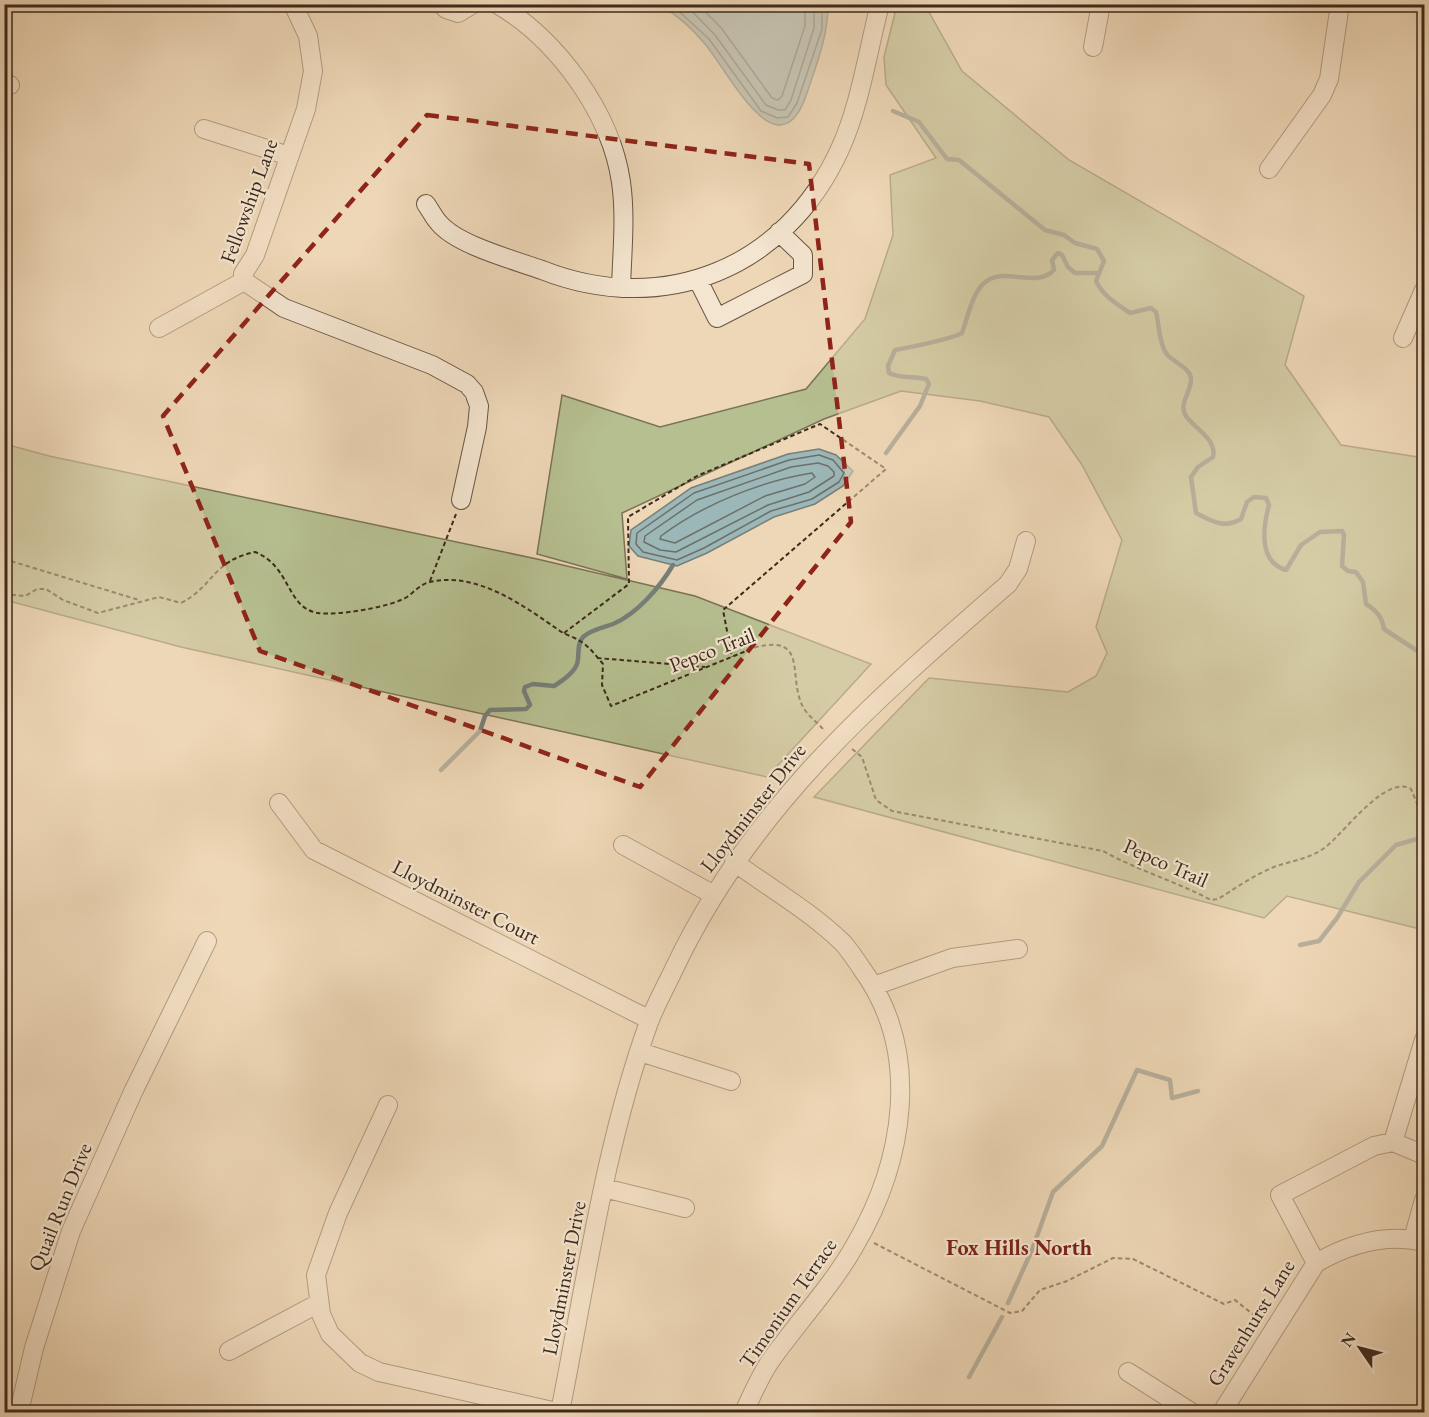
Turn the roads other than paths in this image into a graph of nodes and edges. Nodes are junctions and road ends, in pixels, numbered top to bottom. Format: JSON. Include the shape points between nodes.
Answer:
{"nodes":[{"id":1,"x":292,"y":4,"type":"edge"},
{"id":2,"x":441,"y":4,"type":"edge"},
{"id":3,"x":473,"y":4,"type":"edge"},
{"id":4,"x":497,"y":4,"type":"edge"},
{"id":5,"x":880,"y":4,"type":"edge"},
{"id":6,"x":1101,"y":4,"type":"edge"},
{"id":7,"x":1340,"y":4,"type":"edge"},
{"id":8,"x":1093,"y":47,"type":"dead end"},
{"id":9,"x":204,"y":129,"type":"dead end"},
{"id":10,"x":290,"y":156,"type":"junction"},
{"id":11,"x":1269,"y":169,"type":"dead end"},
{"id":12,"x":426,"y":204,"type":"dead end"},
{"id":13,"x":779,"y":232,"type":"junction"},
{"id":14,"x":698,"y":280,"type":"junction"},
{"id":15,"x":244,"y":281,"type":"junction"},
{"id":16,"x":621,"y":288,"type":"junction"},
{"id":17,"x":1425,"y":290,"type":"edge"},
{"id":18,"x":159,"y":328,"type":"dead end"},
{"id":19,"x":1403,"y":338,"type":"dead end"},
{"id":20,"x":461,"y":500,"type":"road end"},
{"id":21,"x":1026,"y":541,"type":"dead end"},
{"id":22,"x":279,"y":803,"type":"dead end"},
{"id":23,"x":623,"y":845,"type":"dead end"},
{"id":24,"x":734,"y":862,"type":"junction"},
{"id":25,"x":714,"y":895,"type":"junction"},
{"id":26,"x":207,"y":941,"type":"dead end"},
{"id":27,"x":1017,"y":949,"type":"dead end"},
{"id":28,"x":874,"y":986,"type":"junction"},
{"id":29,"x":650,"y":1020,"type":"junction"},
{"id":30,"x":1425,"y":1040,"type":"edge"},
{"id":31,"x":640,"y":1052,"type":"junction"},
{"id":32,"x":731,"y":1081,"type":"dead end"},
{"id":33,"x":388,"y":1105,"type":"dead end"},
{"id":34,"x":1393,"y":1142,"type":"junction"},
{"id":35,"x":1425,"y":1155,"type":"edge"},
{"id":36,"x":604,"y":1188,"type":"junction"},
{"id":37,"x":1425,"y":1200,"type":"edge"},
{"id":38,"x":686,"y":1208,"type":"dead end"},
{"id":39,"x":1419,"y":1241,"type":"edge"},
{"id":40,"x":1316,"y":1263,"type":"junction"},
{"id":41,"x":319,"y":1303,"type":"junction"},
{"id":42,"x":229,"y":1351,"type":"dead end"},
{"id":43,"x":1128,"y":1372,"type":"dead end"},
{"id":44,"x":19,"y":1413,"type":"edge"},
{"id":45,"x":559,"y":1413,"type":"edge"},
{"id":46,"x":744,"y":1413,"type":"edge"},
{"id":47,"x":1191,"y":1413,"type":"edge"},
{"id":48,"x":1222,"y":1413,"type":"edge"}],
"edges":[{"from":1,"to":10,"type":"street","name":"Fellowship Lane","via":[[308,36],[313,71],[306,109]]},
{"from":2,"to":3,"type":"street","via":[[459,13]]},
{"from":4,"to":16,"type":"street","via":[[514,14],[567,65],[594,105],[612,143],[622,191]]},
{"from":5,"to":13,"type":"street","via":[[841,147],[820,189],[801,214]]},
{"from":6,"to":8,"type":"street"},
{"from":7,"to":11,"type":"street","via":[[1325,87]]},
{"from":9,"to":10,"type":"street"},
{"from":10,"to":15,"type":"street","name":"Fellowship Lane","via":[[255,255],[243,274]]},
{"from":12,"to":16,"type":"street","via":[[440,225],[460,238],[557,276]]},
{"from":13,"to":14,"type":"street","via":[[751,256]]},
{"from":13,"to":14,"type":"street","via":[[803,255],[803,274],[717,318]]},
{"from":14,"to":16,"type":"street","via":[[679,285]]},
{"from":15,"to":18,"type":"street"},
{"from":15,"to":20,"type":"street","name":"Fellowship Lane","via":[[284,308],[432,366],[467,384],[479,406]]},
{"from":17,"to":19,"type":"street"},
{"from":21,"to":24,"type":"street","name":"Lloydminster Drive","via":[[1018,569],[1008,584],[877,699],[783,800]]},
{"from":22,"to":29,"type":"street","name":"Lloydminster Court","via":[[314,850]]},
{"from":23,"to":25,"type":"street"},
{"from":24,"to":25,"type":"street","name":"Lloydminster Drive"},
{"from":24,"to":28,"type":"street","name":"Timonium Terrace","via":[[844,944]]},
{"from":25,"to":29,"type":"street","name":"Lloydminster Drive","via":[[694,927]]},
{"from":26,"to":44,"type":"street","name":"Quail Run Drive","via":[[71,1231],[34,1348]]},
{"from":27,"to":28,"type":"street","via":[[952,958]]},
{"from":28,"to":46,"type":"street","name":"Timonium Terrace","via":[[894,1032],[902,1076],[900,1120],[886,1176],[855,1245],[769,1362]]},
{"from":29,"to":31,"type":"street","name":"Lloydminster Drive"},
{"from":30,"to":34,"type":"street"},
{"from":31,"to":32,"type":"street"},
{"from":31,"to":36,"type":"street","name":"Lloydminster Drive","via":[[618,1118]]},
{"from":33,"to":41,"type":"street","via":[[338,1213],[316,1275]]},
{"from":34,"to":35,"type":"street"},
{"from":34,"to":40,"type":"street","via":[[1374,1146],[1280,1195]]},
{"from":36,"to":38,"type":"street"},
{"from":36,"to":45,"type":"street","name":"Lloydminster Drive"},
{"from":37,"to":39,"type":"street"},
{"from":39,"to":40,"type":"street","name":"Gravenhurst Lane","via":[[1401,1238],[1362,1243]]},
{"from":40,"to":48,"type":"street","name":"Gravenhurst Lane"},
{"from":41,"to":42,"type":"street"},
{"from":41,"to":45,"type":"street","via":[[330,1334],[360,1363],[379,1372]]},
{"from":43,"to":47,"type":"street"}]}
